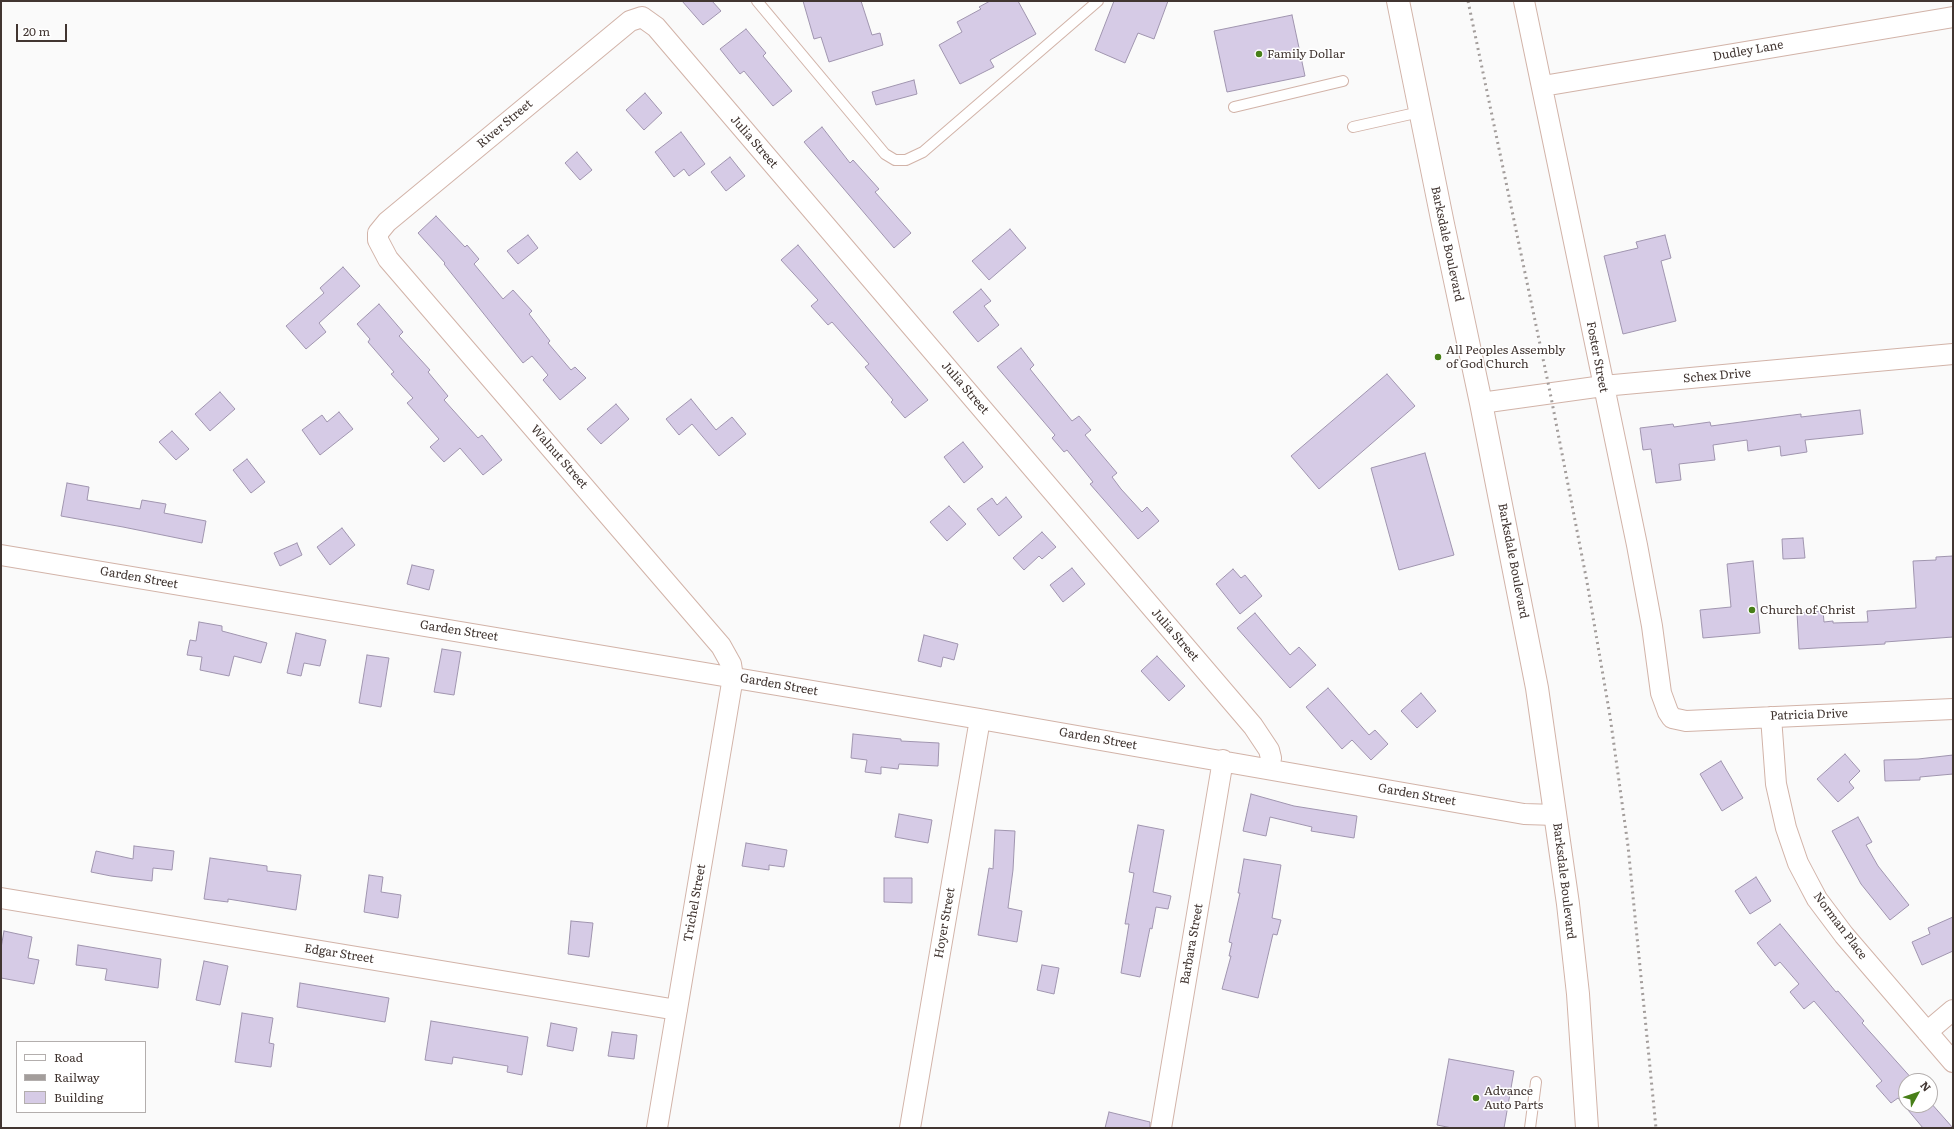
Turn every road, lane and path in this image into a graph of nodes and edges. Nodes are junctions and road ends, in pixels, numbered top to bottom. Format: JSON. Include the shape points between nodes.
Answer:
{"nodes":[{"id":1,"x":757,"y":1,"type":"edge"},
{"id":2,"x":1098,"y":1,"type":"edge"},
{"id":3,"x":1398,"y":1,"type":"edge"},
{"id":4,"x":1524,"y":1,"type":"edge"},
{"id":5,"x":642,"y":17,"type":"joint"},
{"id":6,"x":1953,"y":17,"type":"edge"},
{"id":7,"x":1343,"y":81,"type":"dead end"},
{"id":8,"x":1543,"y":86,"type":"junction"},
{"id":9,"x":1234,"y":107,"type":"dead end"},
{"id":10,"x":1420,"y":112,"type":"junction"},
{"id":11,"x":1353,"y":127,"type":"dead end"},
{"id":12,"x":378,"y":240,"type":"joint"},
{"id":13,"x":1953,"y":354,"type":"edge"},
{"id":14,"x":1603,"y":386,"type":"junction"},
{"id":15,"x":1481,"y":403,"type":"junction"},
{"id":16,"x":1,"y":555,"type":"edge"},
{"id":17,"x":733,"y":677,"type":"junction"},
{"id":18,"x":1953,"y":709,"type":"edge"},
{"id":19,"x":1668,"y":712,"type":"joint"},
{"id":20,"x":1771,"y":716,"type":"junction"},
{"id":21,"x":980,"y":718,"type":"junction"},
{"id":22,"x":1223,"y":760,"type":"junction"},
{"id":23,"x":1269,"y":769,"type":"junction"},
{"id":24,"x":1556,"y":815,"type":"junction"},
{"id":25,"x":1,"y":898,"type":"edge"},
{"id":26,"x":677,"y":1010,"type":"junction"},
{"id":27,"x":1953,"y":1010,"type":"edge"},
{"id":28,"x":1927,"y":1032,"type":"junction"},
{"id":29,"x":1953,"y":1062,"type":"edge"},
{"id":30,"x":1536,"y":1082,"type":"dead end"},
{"id":31,"x":657,"y":1128,"type":"edge"},
{"id":32,"x":910,"y":1128,"type":"edge"},
{"id":33,"x":1161,"y":1128,"type":"edge"},
{"id":34,"x":1530,"y":1128,"type":"edge"},
{"id":35,"x":1587,"y":1128,"type":"edge"}],
"edges":[{"from":1,"to":2,"type":"lane","via":[[885,154],[895,160],[906,160],[922,152]]},
{"from":3,"to":10,"type":"main road","name":"Barksdale Boulevard"},
{"from":4,"to":8,"type":"street","name":"Foster Street"},
{"from":5,"to":12,"type":"street","name":"River Street","via":[[623,26],[387,222],[378,233]]},
{"from":5,"to":23,"type":"street","name":"Julia Street","via":[[661,33],[1253,726],[1269,750]]},
{"from":6,"to":8,"type":"street","name":"Dudley Lane"},
{"from":7,"to":9,"type":"lane"},
{"from":8,"to":14,"type":"street","name":"Foster Street"},
{"from":10,"to":11,"type":"lane"},
{"from":10,"to":15,"type":"main road","name":"Barksdale Boulevard"},
{"from":12,"to":17,"type":"street","name":"Walnut Street","via":[[388,259],[721,646],[731,664]]},
{"from":13,"to":14,"type":"street","name":"Schex Drive"},
{"from":14,"to":15,"type":"street","name":"Schex Drive"},
{"from":14,"to":19,"type":"street","name":"Foster Street","via":[[1644,585],[1660,693]]},
{"from":15,"to":24,"type":"main road","name":"Barksdale Boulevard","via":[[1522,606]]},
{"from":16,"to":17,"type":"street","name":"Garden Street"},
{"from":17,"to":21,"type":"street","name":"Garden Street"},
{"from":17,"to":26,"type":"street","name":"Trichel Street"},
{"from":18,"to":20,"type":"street","name":"Patricia Drive"},
{"from":19,"to":20,"type":"street","name":"Patricia Drive","via":[[1672,718],[1686,721]]},
{"from":20,"to":28,"type":"street","name":"Norman Place","via":[[1776,784],[1786,828],[1798,863],[1829,916]]},
{"from":21,"to":22,"type":"street","name":"Garden Street"},
{"from":21,"to":32,"type":"street","name":"Hoyer Street"},
{"from":22,"to":23,"type":"street","name":"Garden Street"},
{"from":22,"to":33,"type":"street","name":"Barbara Street"},
{"from":23,"to":24,"type":"street","name":"Garden Street","via":[[1524,814]]},
{"from":24,"to":35,"type":"main road","name":"Barksdale Boulevard","via":[[1578,994]]},
{"from":25,"to":26,"type":"street","name":"Edgar Street"},
{"from":26,"to":31,"type":"street","name":"Trichel Street"},
{"from":27,"to":28,"type":"street"},
{"from":28,"to":29,"type":"street","name":"Norman Place"},
{"from":30,"to":34,"type":"lane"}]}
